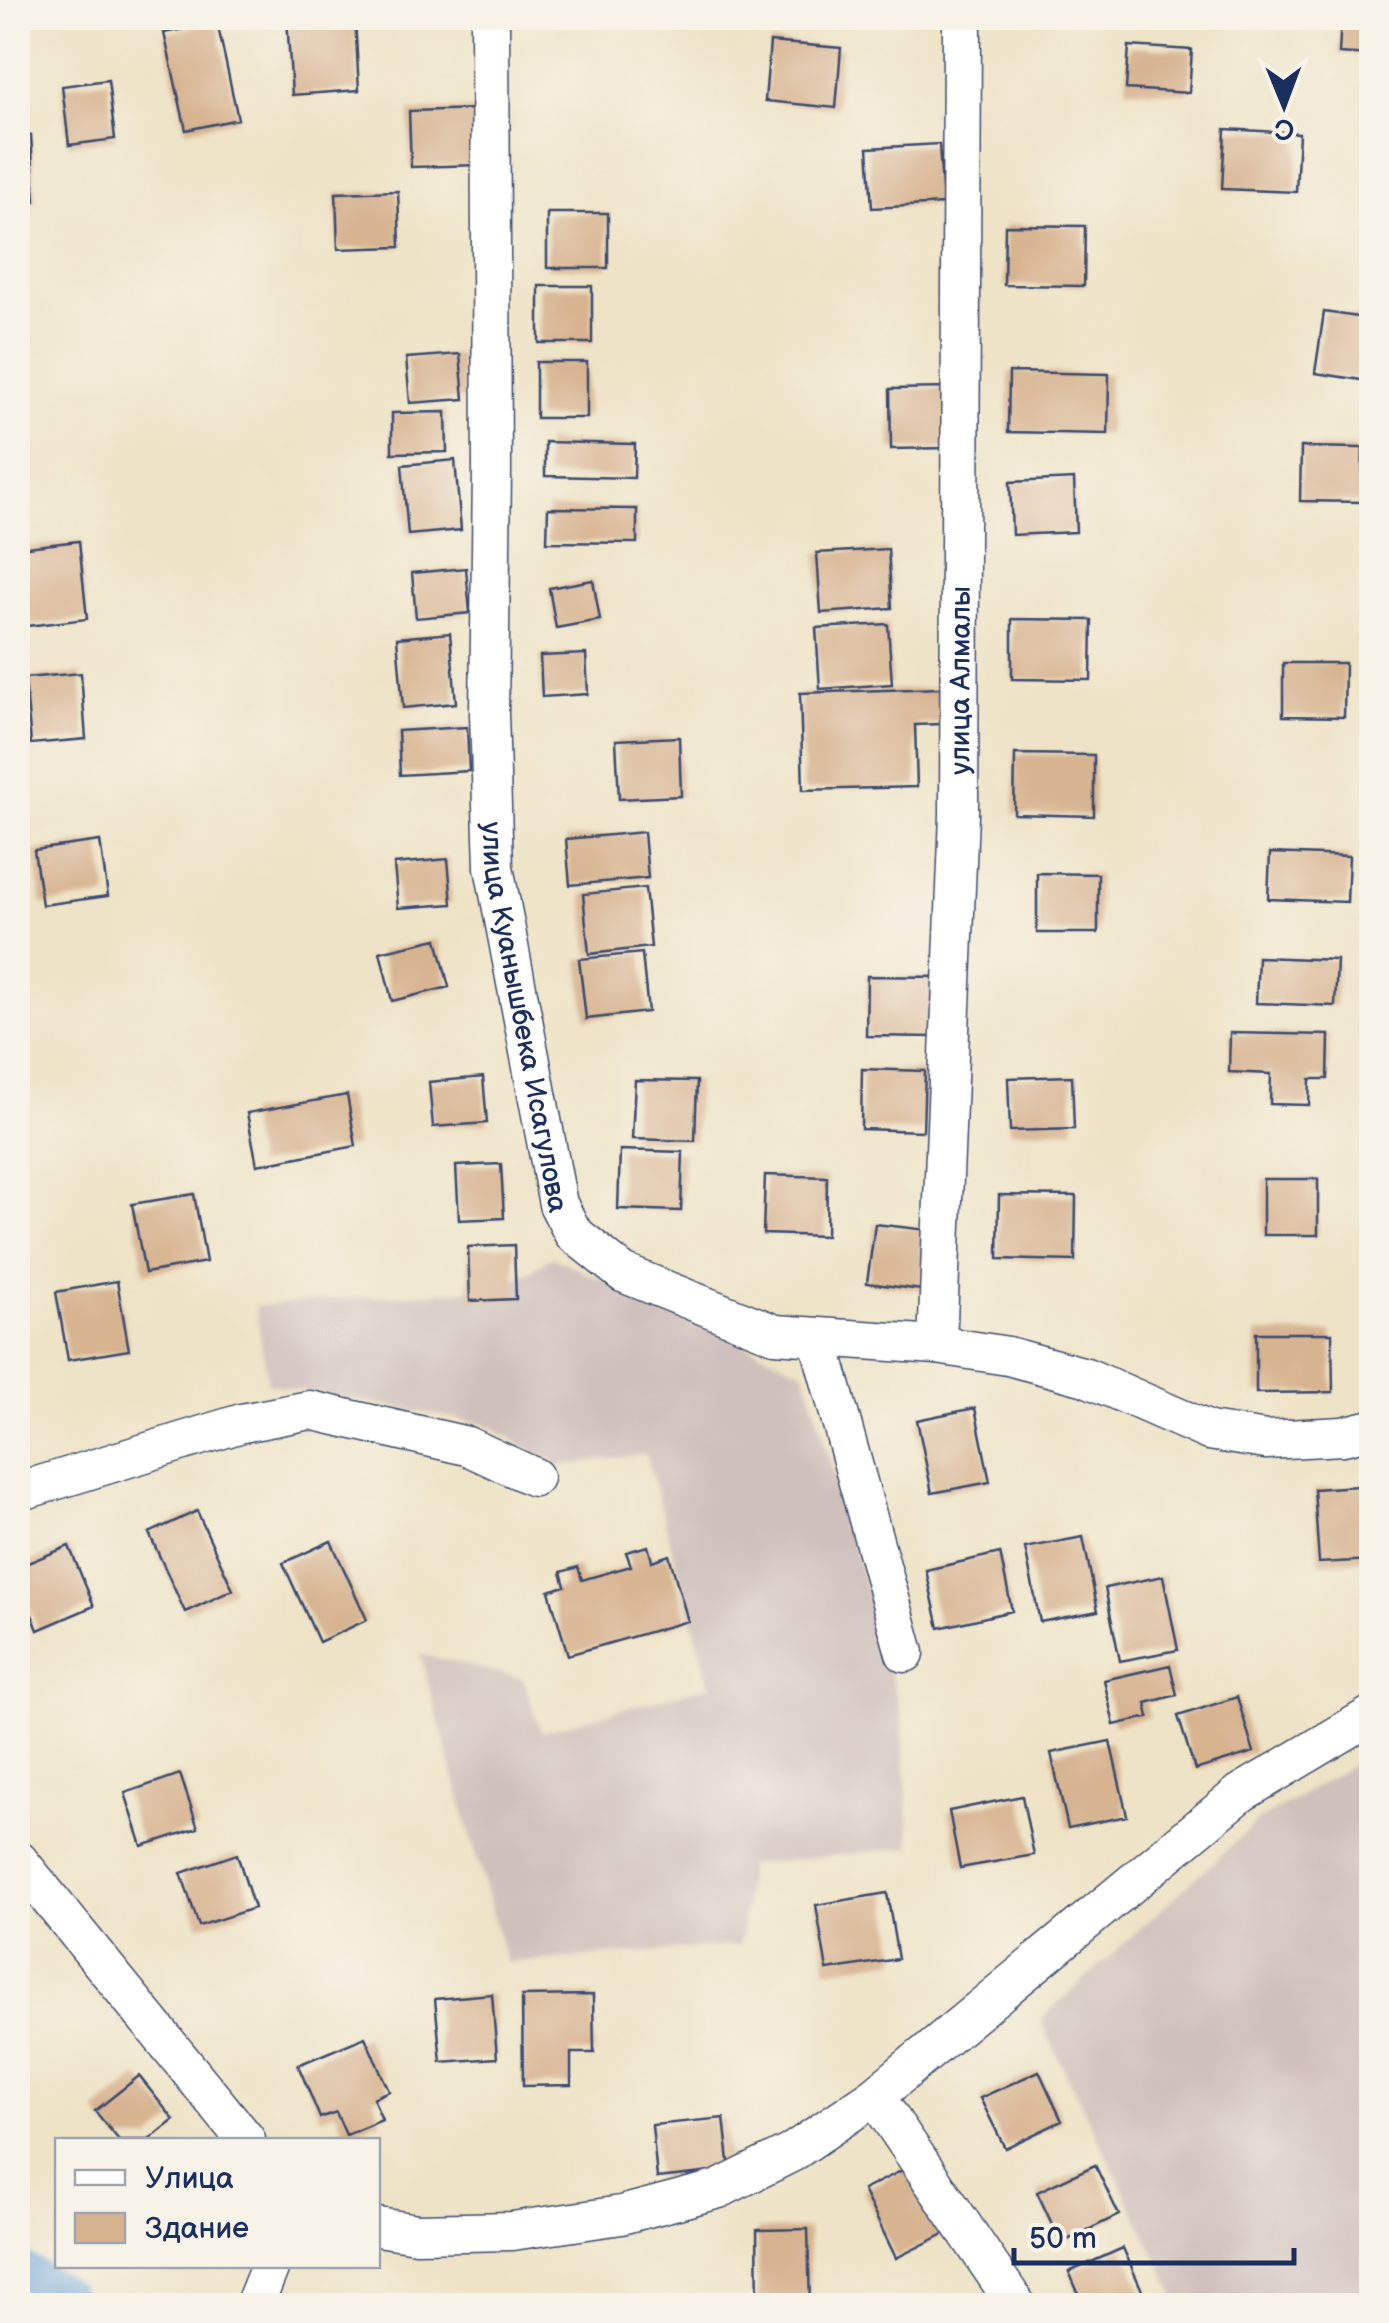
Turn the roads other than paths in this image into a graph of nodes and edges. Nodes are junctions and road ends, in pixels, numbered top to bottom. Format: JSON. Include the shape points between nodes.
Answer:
{"nodes":[{"id":1,"x":490,"y":18,"type":"edge"},
{"id":2,"x":962,"y":18,"type":"edge"},
{"id":3,"x":818,"y":1337,"type":"junction"},
{"id":4,"x":937,"y":1345,"type":"junction"},
{"id":5,"x":1372,"y":1429,"type":"edge"},
{"id":6,"x":534,"y":1477,"type":"dead end"},
{"id":7,"x":18,"y":1492,"type":"edge"},
{"id":8,"x":905,"y":1653,"type":"dead end"},
{"id":9,"x":1372,"y":1714,"type":"edge"},
{"id":10,"x":18,"y":1860,"type":"edge"},
{"id":11,"x":875,"y":2096,"type":"junction"},
{"id":12,"x":244,"y":2138,"type":"edge"},
{"id":13,"x":380,"y":2226,"type":"edge"},
{"id":14,"x":1017,"y":2306,"type":"edge"}],
"edges":[{"from":1,"to":3,"type":"street","name":"улица Куанышбека Исагулова","via":[[494,867],[558,1204],[574,1233],[623,1273],[776,1334]]},
{"from":2,"to":4,"type":"street","name":"улица Алмалы","via":[[960,815]]},
{"from":3,"to":4,"type":"street","name":"улица Куанышбека Исагулова"},
{"from":3,"to":8,"type":"street"},
{"from":4,"to":5,"type":"street","name":"улица Куанышбека Исагулова","via":[[1086,1377],[1209,1431],[1266,1440]]},
{"from":6,"to":7,"type":"street","via":[[467,1446],[310,1410],[242,1423]]},
{"from":9,"to":11,"type":"street","via":[[1241,1793]]},
{"from":10,"to":12,"type":"street"},
{"from":11,"to":13,"type":"street","via":[[791,2153],[718,2189],[512,2231]]},
{"from":11,"to":14,"type":"street"}]}
